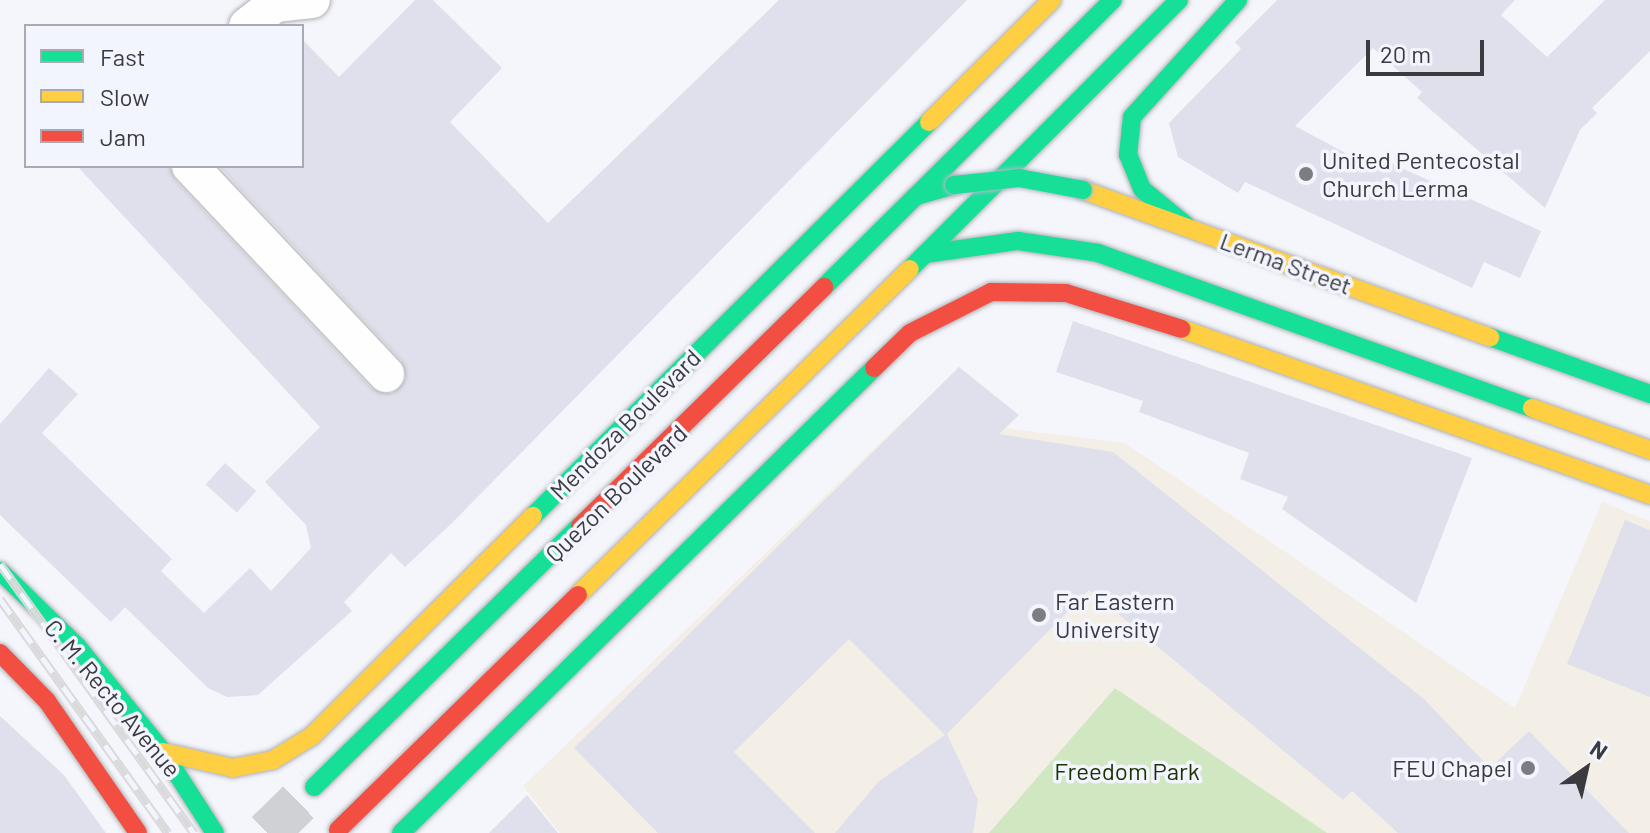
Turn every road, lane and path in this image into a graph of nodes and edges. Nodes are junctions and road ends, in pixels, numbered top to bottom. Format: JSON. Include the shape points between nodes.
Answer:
{"nodes":[{"id":1,"x":312,"y":0,"type":"edge"},
{"id":2,"x":1113,"y":0,"type":"edge"},
{"id":3,"x":1179,"y":0,"type":"edge"},
{"id":4,"x":1238,"y":0,"type":"edge"},
{"id":5,"x":1033,"y":4,"type":"edge"},
{"id":6,"x":250,"y":24,"type":"edge"},
{"id":7,"x":1066,"y":48,"type":"junction"},
{"id":8,"x":192,"y":168,"type":"edge"},
{"id":9,"x":916,"y":196,"type":"junction"},
{"id":10,"x":1189,"y":228,"type":"junction"},
{"id":11,"x":925,"y":254,"type":"junction"},
{"id":12,"x":386,"y":374,"type":"dead end"},
{"id":13,"x":1650,"y":394,"type":"edge"},
{"id":14,"x":1650,"y":450,"type":"edge"},
{"id":15,"x":1650,"y":495,"type":"edge"},
{"id":16,"x":0,"y":571,"type":"edge"},
{"id":17,"x":0,"y":653,"type":"edge"},
{"id":18,"x":163,"y":752,"type":"junction"},
{"id":19,"x":314,"y":787,"type":"tunnel mouth"},
{"id":20,"x":338,"y":830,"type":"dead end"},
{"id":21,"x":138,"y":833,"type":"edge"},
{"id":22,"x":215,"y":833,"type":"edge"},
{"id":23,"x":401,"y":833,"type":"edge"}],
"edges":[{"from":1,"to":6,"type":"street","via":[[275,4]]},
{"from":2,"to":7,"type":"main road"},
{"from":3,"to":11,"type":"main road"},
{"from":4,"to":10,"type":"main road","via":[[1132,117],[1128,155],[1142,189]]},
{"from":5,"to":7,"type":"street"},
{"from":5,"to":18,"type":"main road","name":"Mendoza Boulevard","via":[[299,747],[233,768]]},
{"from":7,"to":9,"type":"main road"},
{"from":8,"to":12,"type":"street"},
{"from":9,"to":10,"type":"main road","name":"Lerma Street","bridge":true,"via":[[954,185],[1019,178],[1083,190]]},
{"from":9,"to":19,"type":"main road","name":"Quezon Boulevard"},
{"from":10,"to":13,"type":"main road","name":"Lerma Street"},
{"from":11,"to":14,"type":"main road","via":[[1018,241],[1098,253]]},
{"from":11,"to":20,"type":"main road","name":"Quezon Boulevard"},
{"from":15,"to":23,"type":"main road","via":[[1152,318],[1066,293],[991,292],[910,333]]},
{"from":16,"to":18,"type":"main road","name":"C. M. Recto Avenue","via":[[77,646]]},
{"from":17,"to":21,"type":"main road","via":[[47,701]]},
{"from":18,"to":22,"type":"main road","name":"C. M. Recto Avenue"}]}
